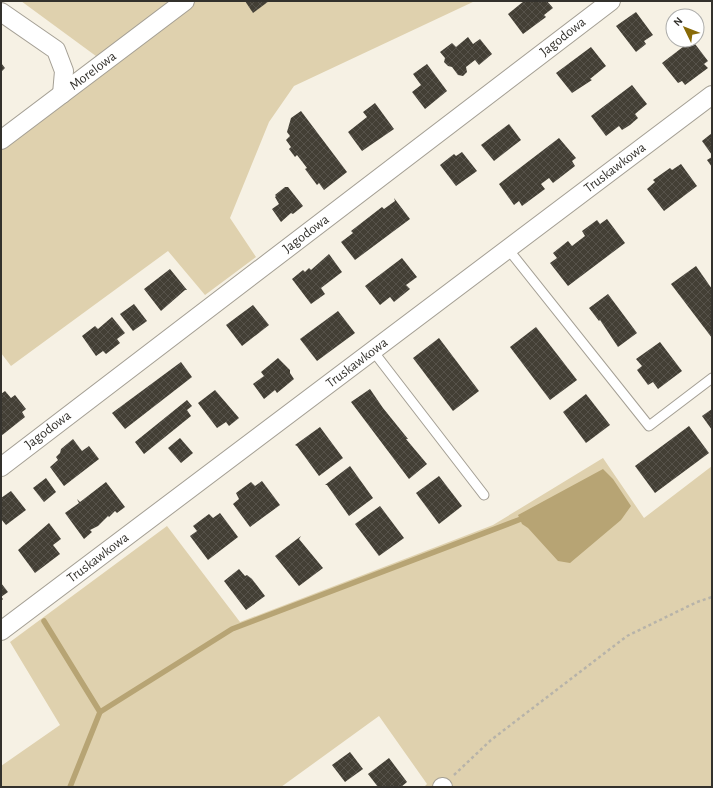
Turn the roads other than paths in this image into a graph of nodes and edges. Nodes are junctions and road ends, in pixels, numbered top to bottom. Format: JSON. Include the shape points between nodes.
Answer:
{"nodes":[{"id":1,"x":185,"y":1,"type":"edge"},
{"id":2,"x":611,"y":1,"type":"edge"},
{"id":3,"x":1,"y":12,"type":"edge"},
{"id":4,"x":62,"y":94,"type":"junction"},
{"id":5,"x":712,"y":95,"type":"edge"},
{"id":6,"x":1,"y":140,"type":"edge"},
{"id":7,"x":508,"y":250,"type":"junction"},
{"id":8,"x":373,"y":351,"type":"junction"},
{"id":9,"x":712,"y":378,"type":"edge"},
{"id":10,"x":1,"y":467,"type":"edge"},
{"id":11,"x":484,"y":495,"type":"dead end"},
{"id":12,"x":1,"y":631,"type":"edge"}],
"edges":[{"from":1,"to":4,"type":"street","name":"Morelowa"},
{"from":2,"to":10,"type":"street","name":"Jagodowa"},
{"from":3,"to":4,"type":"street","via":[[56,50],[64,71]]},
{"from":4,"to":6,"type":"street","name":"Morelowa"},
{"from":5,"to":7,"type":"street","name":"Truskawkowa"},
{"from":7,"to":8,"type":"street","name":"Truskawkowa"},
{"from":7,"to":9,"type":"lane","via":[[649,426]]},
{"from":8,"to":11,"type":"lane"},
{"from":8,"to":12,"type":"street","name":"Truskawkowa"}]}
